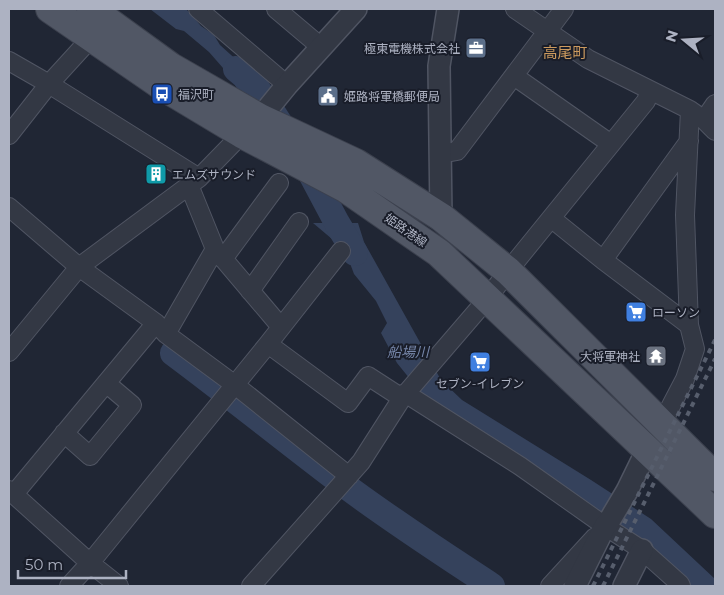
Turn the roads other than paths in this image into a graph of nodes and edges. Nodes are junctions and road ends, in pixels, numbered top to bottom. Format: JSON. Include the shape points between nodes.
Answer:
{"nodes":[{"id":1,"x":50,"y":9,"type":"edge"},
{"id":2,"x":91,"y":9,"type":"edge"},
{"id":3,"x":198,"y":9,"type":"edge"},
{"id":4,"x":276,"y":9,"type":"edge"},
{"id":5,"x":356,"y":9,"type":"edge"},
{"id":6,"x":448,"y":9,"type":"edge"},
{"id":7,"x":515,"y":9,"type":"edge"},
{"id":8,"x":564,"y":9,"type":"edge"},
{"id":9,"x":548,"y":31,"type":"junction"},
{"id":10,"x":91,"y":38,"type":"junction"},
{"id":11,"x":321,"y":48,"type":"junction"},
{"id":12,"x":9,"y":61,"type":"edge"},
{"id":13,"x":514,"y":76,"type":"junction"},
{"id":14,"x":49,"y":84,"type":"junction"},
{"id":15,"x":287,"y":85,"type":"junction"},
{"id":16,"x":650,"y":90,"type":"junction"},
{"id":17,"x":715,"y":104,"type":"edge"},
{"id":18,"x":703,"y":120,"type":"edge"},
{"id":19,"x":251,"y":126,"type":"junction"},
{"id":20,"x":9,"y":135,"type":"edge"},
{"id":21,"x":689,"y":141,"type":"junction"},
{"id":22,"x":611,"y":144,"type":"junction"},
{"id":23,"x":440,"y":154,"type":"junction"},
{"id":24,"x":194,"y":181,"type":"junction"},
{"id":25,"x":279,"y":183,"type":"dead end"},
{"id":26,"x":9,"y":208,"type":"edge"},
{"id":27,"x":441,"y":217,"type":"junction"},
{"id":28,"x":551,"y":218,"type":"junction"},
{"id":29,"x":299,"y":222,"type":"dead end"},
{"id":30,"x":341,"y":251,"type":"dead end"},
{"id":31,"x":219,"y":254,"type":"junction"},
{"id":32,"x":603,"y":260,"type":"junction"},
{"id":33,"x":78,"y":267,"type":"junction"},
{"id":34,"x":508,"y":271,"type":"junction"},
{"id":35,"x":250,"y":291,"type":"junction"},
{"id":36,"x":488,"y":298,"type":"junction"},
{"id":37,"x":690,"y":325,"type":"junction"},
{"id":38,"x":281,"y":327,"type":"junction"},
{"id":39,"x":161,"y":329,"type":"junction"},
{"id":40,"x":268,"y":344,"type":"junction"},
{"id":41,"x":9,"y":352,"type":"edge"},
{"id":42,"x":106,"y":383,"type":"junction"},
{"id":43,"x":235,"y":385,"type":"junction"},
{"id":44,"x":406,"y":393,"type":"junction"},
{"id":45,"x":662,"y":422,"type":"junction"},
{"id":46,"x":64,"y":433,"type":"junction"},
{"id":47,"x":647,"y":450,"type":"junction"},
{"id":48,"x":349,"y":476,"type":"junction"},
{"id":49,"x":715,"y":477,"type":"edge"},
{"id":50,"x":11,"y":492,"type":"edge"},
{"id":51,"x":715,"y":514,"type":"edge"},
{"id":52,"x":606,"y":525,"type":"junction"},
{"id":53,"x":642,"y":550,"type":"junction"},
{"id":54,"x":90,"y":563,"type":"junction"},
{"id":55,"x":69,"y":586,"type":"edge"},
{"id":56,"x":119,"y":586,"type":"edge"},
{"id":57,"x":251,"y":586,"type":"edge"},
{"id":58,"x":550,"y":586,"type":"edge"},
{"id":59,"x":575,"y":586,"type":"edge"},
{"id":60,"x":624,"y":586,"type":"edge"},
{"id":61,"x":681,"y":586,"type":"edge"}],
"edges":[{"from":1,"to":10,"type":"main road","name":"姫路港線"},
{"from":2,"to":19,"type":"main road","name":"姫路港線"},
{"from":3,"to":15,"type":"street"},
{"from":4,"to":11,"type":"street"},
{"from":5,"to":11,"type":"street"},
{"from":6,"to":23,"type":"street","via":[[439,66]]},
{"from":7,"to":9,"type":"street"},
{"from":8,"to":9,"type":"street"},
{"from":9,"to":13,"type":"street"},
{"from":9,"to":16,"type":"street","via":[[588,59]]},
{"from":10,"to":14,"type":"street"},
{"from":10,"to":19,"type":"main road","name":"姫路港線","via":[[162,86]]},
{"from":11,"to":15,"type":"street"},
{"from":12,"to":14,"type":"street"},
{"from":13,"to":22,"type":"street"},
{"from":13,"to":23,"type":"street","via":[[457,151]]},
{"from":14,"to":20,"type":"street"},
{"from":14,"to":24,"type":"street"},
{"from":15,"to":19,"type":"street"},
{"from":16,"to":18,"type":"street"},
{"from":16,"to":22,"type":"street","via":[[646,101]]},
{"from":17,"to":18,"type":"street"},
{"from":18,"to":21,"type":"street"},
{"from":19,"to":24,"type":"street"},
{"from":19,"to":27,"type":"main road","name":"姫路港線","via":[[356,163]]},
{"from":19,"to":36,"type":"main road","name":"姫路港線","via":[[438,253]]},
{"from":21,"to":32,"type":"street"},
{"from":21,"to":37,"type":"street","via":[[685,215]]},
{"from":22,"to":28,"type":"street"},
{"from":23,"to":27,"type":"street"},
{"from":24,"to":31,"type":"street"},
{"from":24,"to":33,"type":"street"},
{"from":25,"to":31,"type":"street"},
{"from":26,"to":33,"type":"street"},
{"from":27,"to":34,"type":"main road","name":"姫路港線"},
{"from":28,"to":32,"type":"street"},
{"from":28,"to":34,"type":"street"},
{"from":29,"to":35,"type":"street"},
{"from":30,"to":38,"type":"street"},
{"from":31,"to":35,"type":"street"},
{"from":31,"to":39,"type":"street"},
{"from":32,"to":37,"type":"street"},
{"from":33,"to":39,"type":"street"},
{"from":33,"to":41,"type":"street"},
{"from":34,"to":36,"type":"street"},
{"from":34,"to":45,"type":"main road","name":"姫路港線"},
{"from":35,"to":38,"type":"street"},
{"from":36,"to":44,"type":"street"},
{"from":36,"to":47,"type":"main road","name":"姫路港線"},
{"from":37,"to":45,"type":"street","via":[[695,349],[685,379]]},
{"from":38,"to":40,"type":"street"},
{"from":39,"to":42,"type":"street"},
{"from":39,"to":43,"type":"street"},
{"from":40,"to":43,"type":"street"},
{"from":40,"to":44,"type":"street","via":[[348,403],[368,376]]},
{"from":42,"to":46,"type":"street"},
{"from":42,"to":46,"type":"street","via":[[132,405],[90,456]]},
{"from":43,"to":48,"type":"street"},
{"from":43,"to":54,"type":"street"},
{"from":44,"to":48,"type":"street"},
{"from":44,"to":52,"type":"street"},
{"from":45,"to":49,"type":"main road","name":"姫路港線"},
{"from":46,"to":50,"type":"street"},
{"from":47,"to":51,"type":"main road","name":"姫路港線"},
{"from":47,"to":52,"type":"street"},
{"from":48,"to":57,"type":"street"},
{"from":50,"to":54,"type":"street"},
{"from":52,"to":53,"type":"street"},
{"from":52,"to":58,"type":"street"},
{"from":52,"to":59,"type":"street"},
{"from":53,"to":60,"type":"street"},
{"from":53,"to":61,"type":"street"},
{"from":54,"to":55,"type":"street"},
{"from":54,"to":56,"type":"street"}]}
